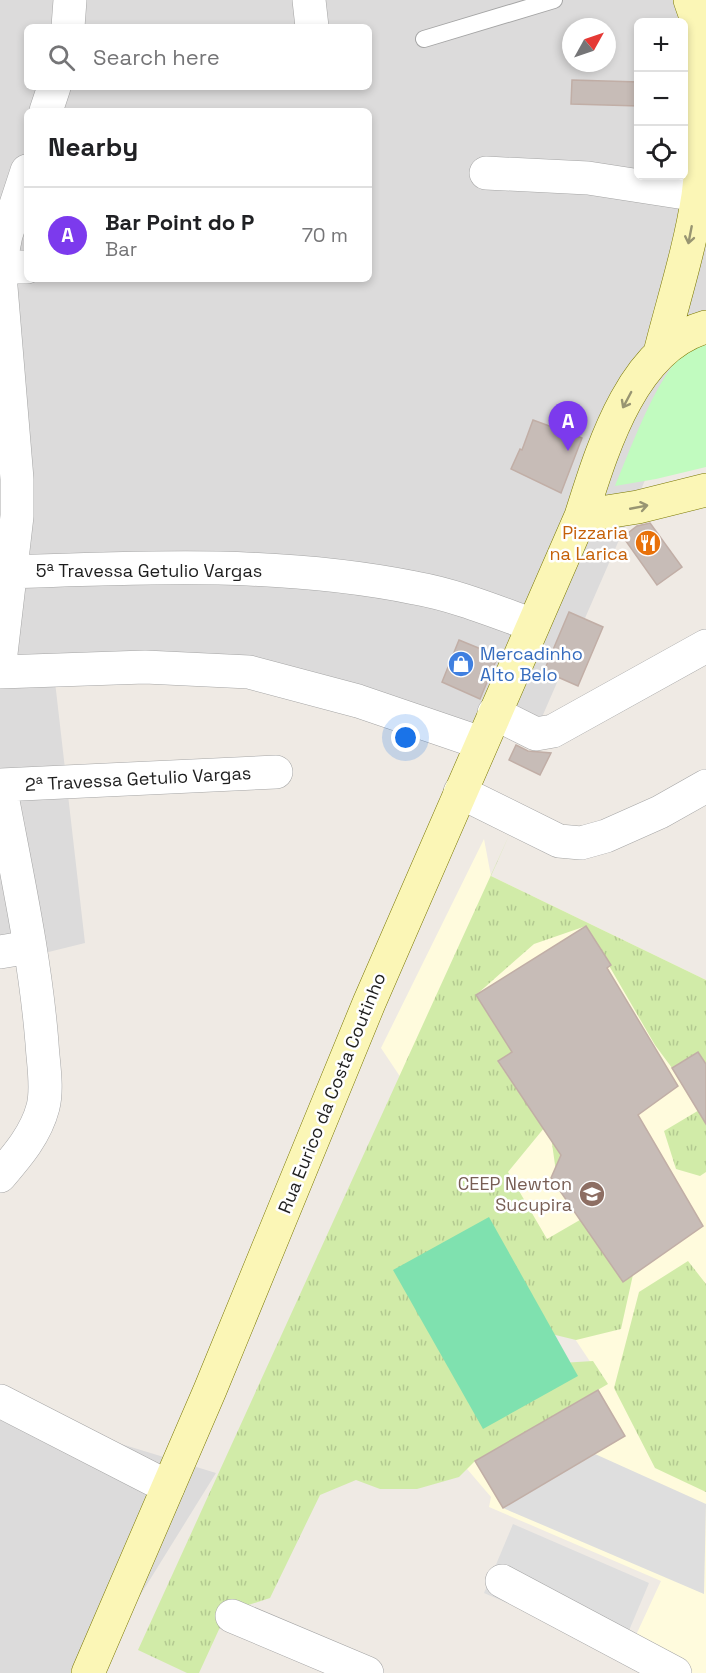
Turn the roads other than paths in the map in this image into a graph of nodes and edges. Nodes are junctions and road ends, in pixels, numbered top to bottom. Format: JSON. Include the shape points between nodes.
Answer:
{"nodes":[{"id":1,"x":70,"y":0,"type":"edge"},
{"id":2,"x":309,"y":0,"type":"edge"},
{"id":3,"x":554,"y":0,"type":"edge"},
{"id":4,"x":690,"y":0,"type":"edge"},
{"id":5,"x":68,"y":24,"type":"edge"},
{"id":6,"x":312,"y":24,"type":"edge"},
{"id":7,"x":705,"y":34,"type":"edge"},
{"id":8,"x":424,"y":39,"type":"dead end"},
{"id":9,"x":53,"y":90,"type":"edge"},
{"id":10,"x":47,"y":108,"type":"edge"},
{"id":11,"x":486,"y":173,"type":"dead end"},
{"id":12,"x":24,"y":180,"type":"edge"},
{"id":13,"x":698,"y":195,"type":"junction"},
{"id":14,"x":0,"y":266,"type":"edge"},
{"id":15,"x":24,"y":267,"type":"edge"},
{"id":16,"x":0,"y":275,"type":"edge"},
{"id":17,"x":706,"y":327,"type":"edge"},
{"id":18,"x":660,"y":353,"type":"junction"},
{"id":19,"x":705,"y":492,"type":"edge"},
{"id":20,"x":581,"y":516,"type":"junction"},
{"id":21,"x":10,"y":572,"type":"junction"},
{"id":22,"x":533,"y":625,"type":"junction"},
{"id":23,"x":706,"y":646,"type":"edge"},
{"id":24,"x":0,"y":662,"type":"edge"},
{"id":25,"x":0,"y":672,"type":"edge"},
{"id":26,"x":494,"y":713,"type":"junction"},
{"id":27,"x":481,"y":743,"type":"junction"},
{"id":28,"x":276,"y":772,"type":"dead end"},
{"id":29,"x":0,"y":785,"type":"edge"},
{"id":30,"x":706,"y":786,"type":"edge"},
{"id":31,"x":460,"y":792,"type":"junction"},
{"id":32,"x":15,"y":949,"type":"edge"},
{"id":33,"x":0,"y":1176,"type":"edge"},
{"id":34,"x":0,"y":1401,"type":"edge"},
{"id":35,"x":168,"y":1487,"type":"junction"},
{"id":36,"x":502,"y":1581,"type":"dead end"},
{"id":37,"x":232,"y":1616,"type":"dead end"},
{"id":38,"x":88,"y":1673,"type":"edge"},
{"id":39,"x":367,"y":1673,"type":"edge"},
{"id":40,"x":675,"y":1673,"type":"edge"}],
"edges":[{"from":1,"to":5,"type":"street"},
{"from":2,"to":6,"type":"street"},
{"from":3,"to":8,"type":"lane"},
{"from":4,"to":7,"type":"main road"},
{"from":7,"to":13,"type":"main road"},
{"from":9,"to":10,"type":"street"},
{"from":11,"to":13,"type":"street","via":[[588,178]]},
{"from":12,"to":14,"type":"street"},
{"from":13,"to":18,"type":"main road","one_way":true},
{"from":14,"to":15,"type":"street"},
{"from":16,"to":21,"type":"street","via":[[17,479]]},
{"from":17,"to":18,"type":"main road","name":"Rua Eurico da Costa Coutinho","via":[[691,331]]},
{"from":18,"to":20,"type":"main road","name":"Rua Eurico da Costa Coutinho","one_way":true,"via":[[627,398],[597,466]]},
{"from":20,"to":19,"type":"main road","one_way":true},
{"from":20,"to":22,"type":"main road","name":"Rua Eurico da Costa Coutinho"},
{"from":21,"to":22,"type":"street","name":"5ª Travessa Getulio Vargas","via":[[189,567],[311,573],[416,588]]},
{"from":21,"to":24,"type":"street"},
{"from":22,"to":26,"type":"main road","name":"Rua Eurico da Costa Coutinho"},
{"from":23,"to":26,"type":"street","via":[[553,731],[536,734]]},
{"from":25,"to":27,"type":"street","via":[[145,667],[249,672],[358,701]]},
{"from":26,"to":27,"type":"main road","name":"Rua Eurico da Costa Coutinho"},
{"from":27,"to":31,"type":"main road","name":"Rua Eurico da Costa Coutinho"},
{"from":28,"to":29,"type":"street","name":"2ª Travessa Getulio Vargas"},
{"from":29,"to":32,"type":"street"},
{"from":30,"to":31,"type":"street","via":[[660,812],[581,843],[559,841]]},
{"from":31,"to":35,"type":"main road","name":"Rua Eurico da Costa Coutinho"},
{"from":32,"to":33,"type":"street","via":[[39,1011],[44,1104],[37,1127]]},
{"from":34,"to":35,"type":"street"},
{"from":35,"to":38,"type":"main road","name":"Rua Eurico da Costa Coutinho"},
{"from":36,"to":40,"type":"street"},
{"from":37,"to":39,"type":"street"}]}
